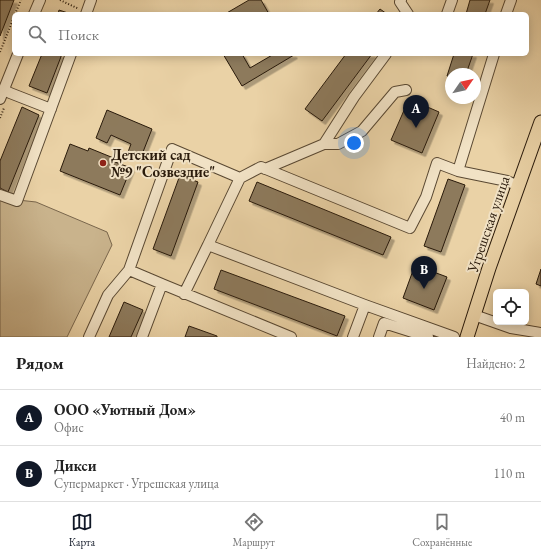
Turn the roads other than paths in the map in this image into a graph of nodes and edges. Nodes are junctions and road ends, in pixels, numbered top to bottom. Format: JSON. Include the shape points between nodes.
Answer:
{"nodes":[{"id":1,"x":40,"y":0,"type":"edge"},
{"id":2,"x":91,"y":0,"type":"edge"},
{"id":3,"x":401,"y":0,"type":"edge"},
{"id":4,"x":452,"y":0,"type":"edge"},
{"id":5,"x":511,"y":0,"type":"edge"},
{"id":6,"x":35,"y":12,"type":"edge"},
{"id":7,"x":86,"y":12,"type":"edge"},
{"id":8,"x":407,"y":12,"type":"edge"},
{"id":9,"x":448,"y":12,"type":"edge"},
{"id":10,"x":507,"y":12,"type":"edge"},
{"id":11,"x":17,"y":56,"type":"edge"},
{"id":12,"x":70,"y":56,"type":"edge"},
{"id":13,"x":385,"y":56,"type":"edge"},
{"id":14,"x":493,"y":56,"type":"edge"},
{"id":15,"x":406,"y":90,"type":"dead end"},
{"id":16,"x":2,"y":94,"type":"edge"},
{"id":17,"x":51,"y":109,"type":"junction"},
{"id":18,"x":541,"y":122,"type":"edge"},
{"id":19,"x":324,"y":144,"type":"junction"},
{"id":20,"x":265,"y":169,"type":"junction"},
{"id":21,"x":458,"y":171,"type":"junction"},
{"id":22,"x":240,"y":178,"type":"junction"},
{"id":23,"x":519,"y":186,"type":"junction"},
{"id":24,"x":0,"y":195,"type":"edge"},
{"id":25,"x":208,"y":245,"type":"junction"},
{"id":26,"x":129,"y":270,"type":"junction"},
{"id":27,"x":162,"y":284,"type":"junction"},
{"id":28,"x":184,"y":294,"type":"junction"},
{"id":29,"x":365,"y":305,"type":"junction"},
{"id":30,"x":474,"y":315,"type":"junction"},
{"id":31,"x":541,"y":333,"type":"edge"},
{"id":32,"x":89,"y":337,"type":"edge"},
{"id":33,"x":142,"y":337,"type":"edge"},
{"id":34,"x":291,"y":337,"type":"edge"},
{"id":35,"x":353,"y":337,"type":"edge"},
{"id":36,"x":379,"y":337,"type":"edge"},
{"id":37,"x":428,"y":337,"type":"edge"},
{"id":38,"x":454,"y":337,"type":"edge"},
{"id":39,"x":467,"y":337,"type":"edge"}],
"edges":[{"from":1,"to":6,"type":"street"},
{"from":2,"to":7,"type":"street"},
{"from":3,"to":8,"type":"street"},
{"from":4,"to":9,"type":"street"},
{"from":5,"to":10,"type":"street"},
{"from":11,"to":16,"type":"street"},
{"from":12,"to":17,"type":"street"},
{"from":13,"to":19,"type":"street"},
{"from":14,"to":21,"type":"street"},
{"from":15,"to":19,"type":"street","via":[[395,92],[362,131],[338,144]]},
{"from":16,"to":17,"type":"street","via":[[10,93]]},
{"from":17,"to":24,"type":"street","via":[[17,201]]},
{"from":18,"to":23,"type":"main road","name":"Угрешская улица"},
{"from":19,"to":20,"type":"street"},
{"from":20,"to":21,"type":"street","via":[[410,228],[426,197],[437,163]]},
{"from":20,"to":22,"type":"street","via":[[261,166]]},
{"from":21,"to":23,"type":"street"},
{"from":22,"to":25,"type":"street"},
{"from":22,"to":26,"type":"street","via":[[172,149]]},
{"from":23,"to":30,"type":"main road","name":"Угрешская улица"},
{"from":25,"to":28,"type":"street"},
{"from":25,"to":29,"type":"street"},
{"from":26,"to":27,"type":"street"},
{"from":26,"to":32,"type":"street","via":[[108,296]]},
{"from":27,"to":28,"type":"street"},
{"from":27,"to":33,"type":"street"},
{"from":28,"to":34,"type":"street"},
{"from":29,"to":35,"type":"street"},
{"from":29,"to":38,"type":"street"},
{"from":30,"to":31,"type":"street","via":[[511,328]]},
{"from":30,"to":39,"type":"main road","name":"Угрешская улица"},
{"from":36,"to":37,"type":"street","via":[[384,323]]}]}
